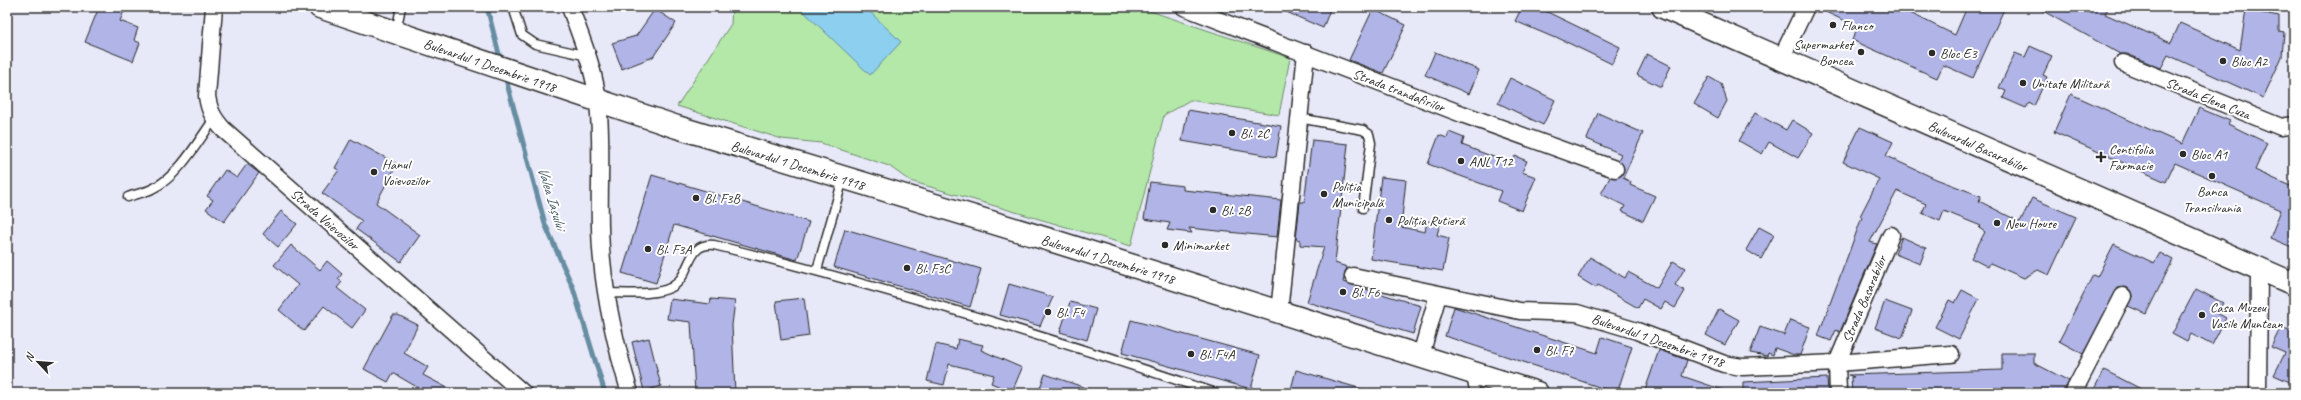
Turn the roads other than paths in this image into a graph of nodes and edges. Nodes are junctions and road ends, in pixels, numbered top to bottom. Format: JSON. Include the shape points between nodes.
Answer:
{"nodes":[{"id":1,"x":214,"y":7,"type":"edge"},
{"id":2,"x":320,"y":7,"type":"edge"},
{"id":3,"x":401,"y":7,"type":"edge"},
{"id":4,"x":514,"y":7,"type":"edge"},
{"id":5,"x":570,"y":7,"type":"edge"},
{"id":6,"x":1184,"y":7,"type":"edge"},
{"id":7,"x":1663,"y":7,"type":"edge"},
{"id":8,"x":1806,"y":7,"type":"edge"},
{"id":9,"x":396,"y":33,"type":"junction"},
{"id":10,"x":1306,"y":53,"type":"junction"},
{"id":11,"x":588,"y":56,"type":"junction"},
{"id":12,"x":1782,"y":59,"type":"junction"},
{"id":13,"x":2123,"y":64,"type":"dead end"},
{"id":14,"x":598,"y":102,"type":"junction"},
{"id":15,"x":1299,"y":118,"type":"junction"},
{"id":16,"x":214,"y":119,"type":"junction"},
{"id":17,"x":2294,"y":125,"type":"edge"},
{"id":18,"x":1615,"y":169,"type":"dead end"},
{"id":19,"x":843,"y":179,"type":"junction"},
{"id":20,"x":128,"y":197,"type":"dead end"},
{"id":21,"x":1363,"y":208,"type":"dead end"},
{"id":22,"x":1891,"y":235,"type":"dead end"},
{"id":23,"x":2259,"y":269,"type":"junction"},
{"id":24,"x":817,"y":270,"type":"junction"},
{"id":25,"x":1353,"y":276,"type":"dead end"},
{"id":26,"x":2294,"y":284,"type":"edge"},
{"id":27,"x":608,"y":294,"type":"junction"},
{"id":28,"x":1438,"y":294,"type":"junction"},
{"id":29,"x":2123,"y":296,"type":"dead end"},
{"id":30,"x":1279,"y":312,"type":"junction"},
{"id":31,"x":1951,"y":354,"type":"dead end"},
{"id":32,"x":1421,"y":355,"type":"junction"},
{"id":33,"x":1838,"y":363,"type":"junction"},
{"id":34,"x":1470,"y":371,"type":"junction"},
{"id":35,"x":523,"y":393,"type":"edge"},
{"id":36,"x":630,"y":393,"type":"edge"},
{"id":37,"x":1216,"y":393,"type":"edge"},
{"id":38,"x":1475,"y":393,"type":"edge"},
{"id":39,"x":1537,"y":393,"type":"edge"},
{"id":40,"x":1838,"y":393,"type":"edge"},
{"id":41,"x":2073,"y":393,"type":"edge"},
{"id":42,"x":2258,"y":393,"type":"edge"}],
"edges":[{"from":1,"to":16,"type":"street","name":"Strada Voievozilor","via":[[207,96]]},
{"from":2,"to":9,"type":"main road","name":"Bulevardul 1 Decembrie 1918"},
{"from":3,"to":9,"type":"lane"},
{"from":4,"to":11,"type":"lane","via":[[522,35],[535,44]]},
{"from":5,"to":11,"type":"street"},
{"from":6,"to":10,"type":"street","name":"Strada trandafirilor"},
{"from":7,"to":12,"type":"main road","name":"Bulevardul Basarabilor"},
{"from":8,"to":12,"type":"street"},
{"from":9,"to":14,"type":"main road","name":"Bulevardul 1 Decembrie 1918"},
{"from":10,"to":15,"type":"street"},
{"from":10,"to":18,"type":"street","name":"Strada trandafirilor","via":[[1462,114]]},
{"from":11,"to":14,"type":"street"},
{"from":12,"to":23,"type":"main road","name":"Bulevardul Basarabilor"},
{"from":13,"to":17,"type":"street","name":"Strada Elena Cuza","via":[[2281,127]]},
{"from":14,"to":19,"type":"main road","name":"Bulevardul 1 Decembrie 1918"},
{"from":14,"to":27,"type":"street","via":[[599,223]]},
{"from":15,"to":21,"type":"lane","via":[[1363,130],[1369,134],[1371,143]]},
{"from":15,"to":30,"type":"street"},
{"from":16,"to":20,"type":"lane","via":[[178,168],[164,182],[151,190]]},
{"from":16,"to":35,"type":"street","name":"Strada Voievozilor"},
{"from":19,"to":24,"type":"lane"},
{"from":19,"to":30,"type":"main road","name":"Bulevardul 1 Decembrie 1918"},
{"from":22,"to":33,"type":"street","name":"Strada Basarabilor"},
{"from":23,"to":26,"type":"main road","name":"Bulevardul Basarabilor"},
{"from":23,"to":42,"type":"street"},
{"from":24,"to":27,"type":"lane","via":[[705,244],[697,248],[680,279],[673,286],[663,291]]},
{"from":24,"to":37,"type":"lane","via":[[1103,355]]},
{"from":25,"to":28,"type":"street","name":"Bulevardul 1 Decembrie 1918"},
{"from":27,"to":36,"type":"street","via":[[620,359]]},
{"from":28,"to":32,"type":"street"},
{"from":28,"to":33,"type":"street","name":"Bulevardul 1 Decembrie 1918","via":[[1520,311],[1577,313],[1637,331],[1724,364],[1742,366]]},
{"from":29,"to":41,"type":"street"},
{"from":30,"to":32,"type":"main road","name":"Bulevardul 1 Decembrie 1918"},
{"from":31,"to":33,"type":"street","name":"Bulevardul 1 Decembrie 1918"},
{"from":32,"to":34,"type":"main road","name":"Bulevardul 1 Decembrie 1918"},
{"from":33,"to":40,"type":"street"},
{"from":34,"to":38,"type":"lane"},
{"from":34,"to":39,"type":"main road","name":"Bulevardul 1 Decembrie 1918"}]}
